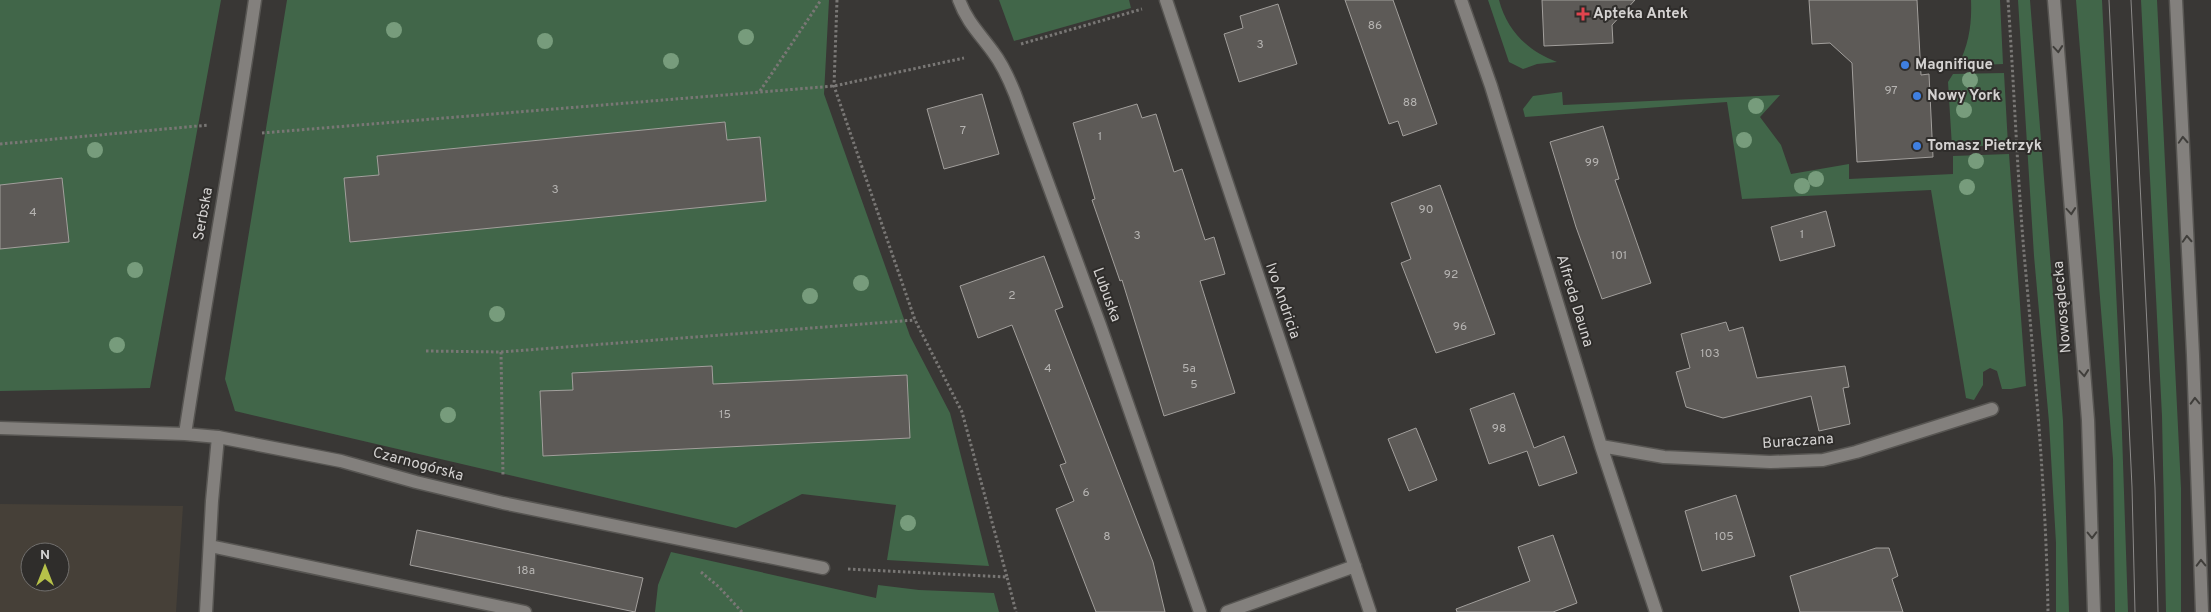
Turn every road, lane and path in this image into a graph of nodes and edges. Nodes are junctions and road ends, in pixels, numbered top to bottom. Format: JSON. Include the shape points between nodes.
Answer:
{"nodes":[{"id":1,"x":255,"y":0,"type":"edge"},
{"id":2,"x":821,"y":0,"type":"edge"},
{"id":3,"x":837,"y":0,"type":"edge"},
{"id":4,"x":959,"y":0,"type":"edge"},
{"id":5,"x":1461,"y":0,"type":"edge"},
{"id":6,"x":2008,"y":0,"type":"edge"},
{"id":7,"x":2054,"y":0,"type":"edge"},
{"id":8,"x":2176,"y":0,"type":"edge"},
{"id":9,"x":1168,"y":1,"type":"edge"},
{"id":10,"x":993,"y":51,"type":"junction"},
{"id":11,"x":834,"y":86,"type":"junction"},
{"id":12,"x":759,"y":91,"type":"junction"},
{"id":13,"x":237,"y":122,"type":"junction"},
{"id":14,"x":262,"y":133,"type":"dead end"},
{"id":15,"x":0,"y":144,"type":"edge"},
{"id":16,"x":915,"y":320,"type":"junction"},
{"id":17,"x":426,"y":351,"type":"dead end"},
{"id":18,"x":501,"y":352,"type":"junction"},
{"id":19,"x":1992,"y":409,"type":"dead end"},
{"id":20,"x":0,"y":428,"type":"edge"},
{"id":21,"x":185,"y":434,"type":"junction"},
{"id":22,"x":218,"y":438,"type":"junction"},
{"id":23,"x":1601,"y":446,"type":"junction"},
{"id":24,"x":503,"y":503,"type":"junction"},
{"id":25,"x":210,"y":546,"type":"junction"},
{"id":26,"x":1355,"y":566,"type":"junction"},
{"id":27,"x":823,"y":568,"type":"joint"},
{"id":28,"x":1007,"y":577,"type":"junction"},
{"id":29,"x":206,"y":612,"type":"edge"},
{"id":30,"x":525,"y":612,"type":"edge"},
{"id":31,"x":1016,"y":612,"type":"edge"},
{"id":32,"x":1200,"y":612,"type":"edge"},
{"id":33,"x":1226,"y":612,"type":"edge"},
{"id":34,"x":1370,"y":612,"type":"edge"},
{"id":35,"x":1656,"y":612,"type":"edge"},
{"id":36,"x":2048,"y":612,"type":"edge"},
{"id":37,"x":2094,"y":612,"type":"edge"},
{"id":38,"x":2202,"y":612,"type":"edge"}],
"edges":[{"from":1,"to":13,"type":"street","name":"Serbska"},
{"from":2,"to":12,"type":"path"},
{"from":3,"to":11,"type":"path"},
{"from":4,"to":10,"type":"street","name":"Lubuska","via":[[965,16]]},
{"from":5,"to":23,"type":"street","name":"Alfreda Dauna","via":[[1491,86]]},
{"from":6,"to":36,"type":"path","via":[[2024,251],[2040,423]]},
{"from":7,"to":37,"type":"street","name":"Nowosądecka","one_way":true,"via":[[2088,420]]},
{"from":38,"to":8,"type":"street","one_way":true},
{"from":9,"to":10,"type":"path"},
{"from":9,"to":26,"type":"street","name":"Ivo Andricia"},
{"from":10,"to":11,"type":"path"},
{"from":10,"to":32,"type":"street","name":"Lubuska","via":[[1015,94]]},
{"from":11,"to":12,"type":"path"},
{"from":11,"to":16,"type":"path"},
{"from":12,"to":14,"type":"path"},
{"from":13,"to":15,"type":"path"},
{"from":13,"to":21,"type":"street","name":"Serbska"},
{"from":16,"to":18,"type":"path"},
{"from":16,"to":28,"type":"path","via":[[962,412]]},
{"from":17,"to":18,"type":"path"},
{"from":18,"to":24,"type":"path"},
{"from":19,"to":23,"type":"street","name":"Buraczana","via":[[1823,460],[1770,462],[1674,457]]},
{"from":20,"to":21,"type":"street","name":"Czarnogórska"},
{"from":21,"to":22,"type":"street","name":"Czarnogórska"},
{"from":22,"to":24,"type":"street","name":"Czarnogórska","via":[[341,461]]},
{"from":22,"to":25,"type":"street"},
{"from":23,"to":35,"type":"street","name":"Alfreda Dauna"},
{"from":24,"to":27,"type":"street","name":"Czarnogórska"},
{"from":25,"to":29,"type":"street"},
{"from":25,"to":30,"type":"street"},
{"from":26,"to":33,"type":"street"},
{"from":26,"to":34,"type":"street","name":"Ivo Andricia"},
{"from":27,"to":28,"type":"path"},
{"from":28,"to":31,"type":"path"}]}
